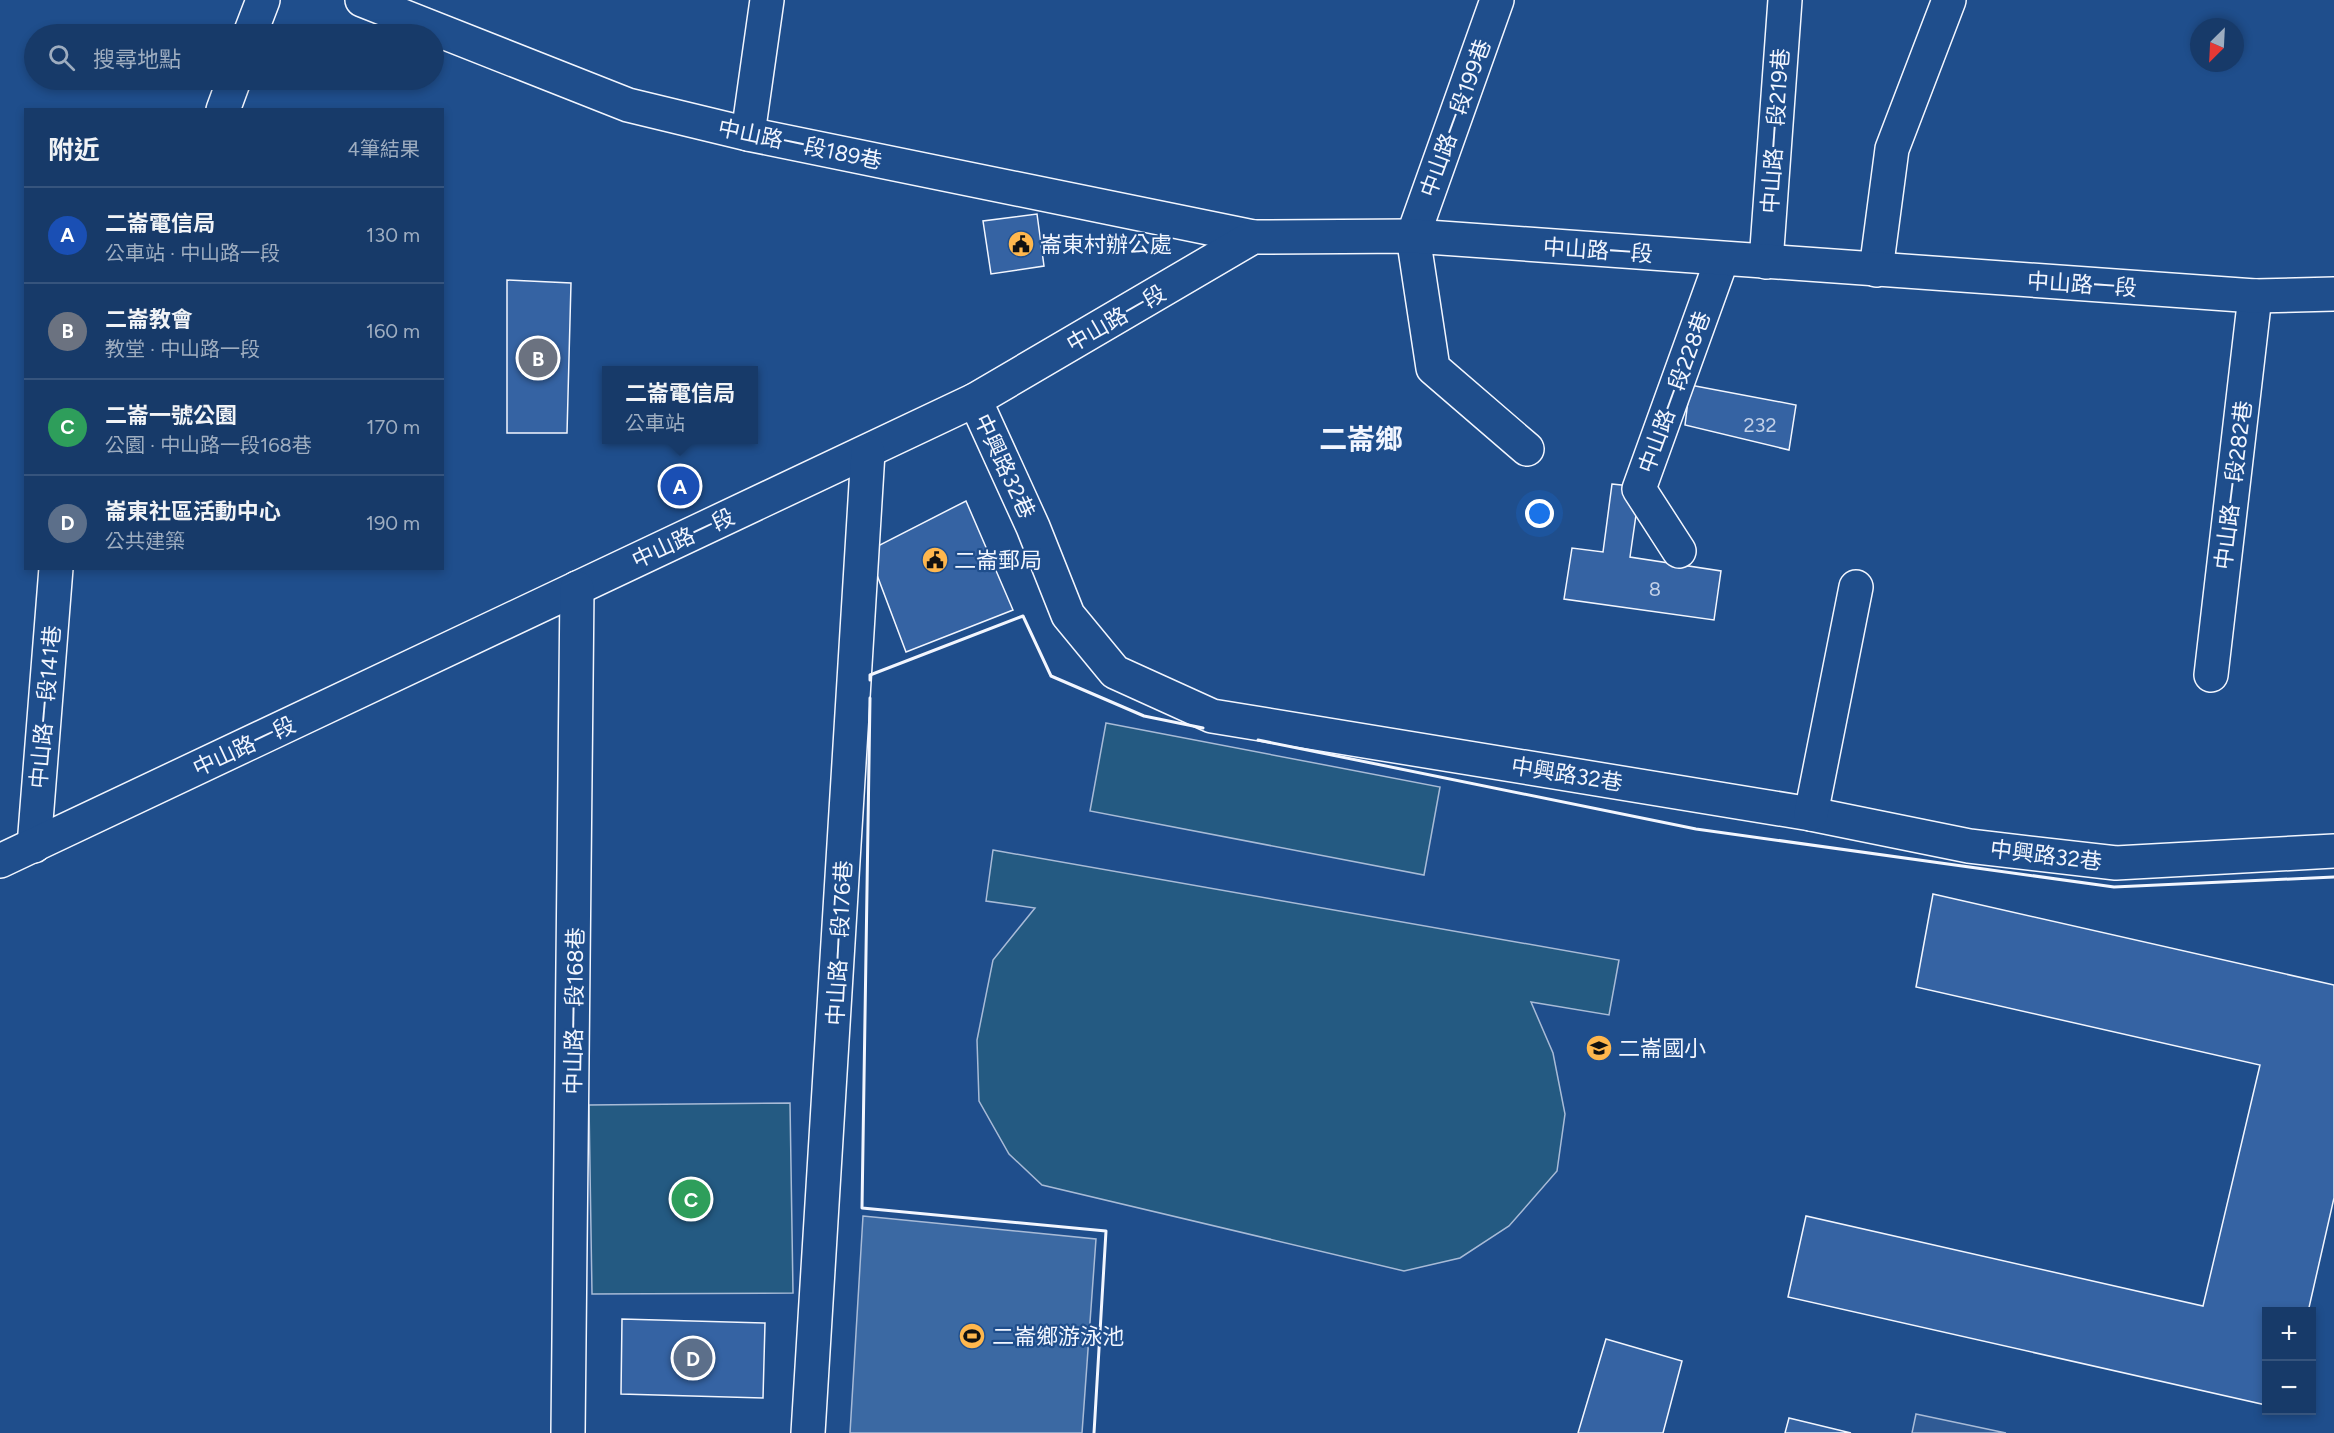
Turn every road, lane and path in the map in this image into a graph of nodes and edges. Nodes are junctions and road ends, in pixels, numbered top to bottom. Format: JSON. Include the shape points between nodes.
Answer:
{"nodes":[{"id":1,"x":263,"y":0,"type":"edge"},
{"id":2,"x":362,"y":0,"type":"edge"},
{"id":3,"x":767,"y":0,"type":"edge"},
{"id":4,"x":1497,"y":0,"type":"edge"},
{"id":5,"x":1785,"y":0,"type":"edge"},
{"id":6,"x":1949,"y":0,"type":"edge"},
{"id":7,"x":254,"y":24,"type":"edge"},
{"id":8,"x":423,"y":24,"type":"edge"},
{"id":9,"x":444,"y":32,"type":"edge"},
{"id":10,"x":230,"y":90,"type":"edge"},
{"id":11,"x":224,"y":108,"type":"edge"},
{"id":12,"x":748,"y":134,"type":"junction"},
{"id":13,"x":1413,"y":236,"type":"junction"},
{"id":14,"x":1253,"y":237,"type":"junction"},
{"id":15,"x":1722,"y":259,"type":"junction"},
{"id":16,"x":1766,"y":262,"type":"junction"},
{"id":17,"x":1876,"y":270,"type":"junction"},
{"id":18,"x":2334,"y":294,"type":"edge"},
{"id":19,"x":2255,"y":296,"type":"junction"},
{"id":20,"x":975,"y":400,"type":"junction"},
{"id":21,"x":1527,"y":449,"type":"dead end"},
{"id":22,"x":868,"y":452,"type":"junction"},
{"id":23,"x":1679,"y":551,"type":"dead end"},
{"id":24,"x":56,"y":570,"type":"edge"},
{"id":25,"x":1856,"y":587,"type":"dead end"},
{"id":26,"x":577,"y":588,"type":"junction"},
{"id":27,"x":2211,"y":675,"type":"dead end"},
{"id":28,"x":1811,"y":814,"type":"junction"},
{"id":29,"x":34,"y":846,"type":"junction"},
{"id":30,"x":2334,"y":851,"type":"edge"},
{"id":31,"x":0,"y":861,"type":"edge"},
{"id":32,"x":568,"y":1433,"type":"edge"},
{"id":33,"x":808,"y":1433,"type":"edge"}],
"edges":[{"from":1,"to":7,"type":"street"},
{"from":2,"to":8,"type":"street","name":"中山路一段189巷"},
{"from":3,"to":12,"type":"street"},
{"from":4,"to":13,"type":"street","name":"中山路一段199巷"},
{"from":5,"to":16,"type":"street","name":"中山路一段219巷"},
{"from":6,"to":17,"type":"street","via":[[1892,149]]},
{"from":9,"to":12,"type":"street","name":"中山路一段189巷","via":[[628,105]]},
{"from":10,"to":11,"type":"street"},
{"from":12,"to":14,"type":"street","name":"中山路一段189巷"},
{"from":13,"to":14,"type":"street","name":"中山路一段"},
{"from":13,"to":15,"type":"street","name":"中山路一段"},
{"from":13,"to":21,"type":"street","via":[[1433,368]]},
{"from":14,"to":20,"type":"street","name":"中山路一段"},
{"from":15,"to":16,"type":"street","name":"中山路一段"},
{"from":15,"to":23,"type":"street","name":"中山路一段228巷","via":[[1639,489]]},
{"from":16,"to":17,"type":"street","name":"中山路一段"},
{"from":17,"to":19,"type":"street","name":"中山路一段"},
{"from":18,"to":19,"type":"street","name":"中山路一段"},
{"from":19,"to":27,"type":"street","name":"中山路一段282巷"},
{"from":20,"to":22,"type":"street","name":"中山路一段"},
{"from":20,"to":28,"type":"street","name":"中興路32巷","via":[[1033,526],[1068,615],[1115,672],[1212,716]]},
{"from":22,"to":26,"type":"street","name":"中山路一段"},
{"from":22,"to":33,"type":"street","name":"中山路一段176巷"},
{"from":24,"to":29,"type":"street","name":"中山路一段141巷"},
{"from":25,"to":28,"type":"street"},
{"from":26,"to":29,"type":"street","name":"中山路一段"},
{"from":26,"to":32,"type":"street","name":"中山路一段168巷"},
{"from":28,"to":30,"type":"street","name":"中興路32巷","via":[[1969,846],[2116,863]]},
{"from":29,"to":31,"type":"street","name":"中山路一段"}]}
